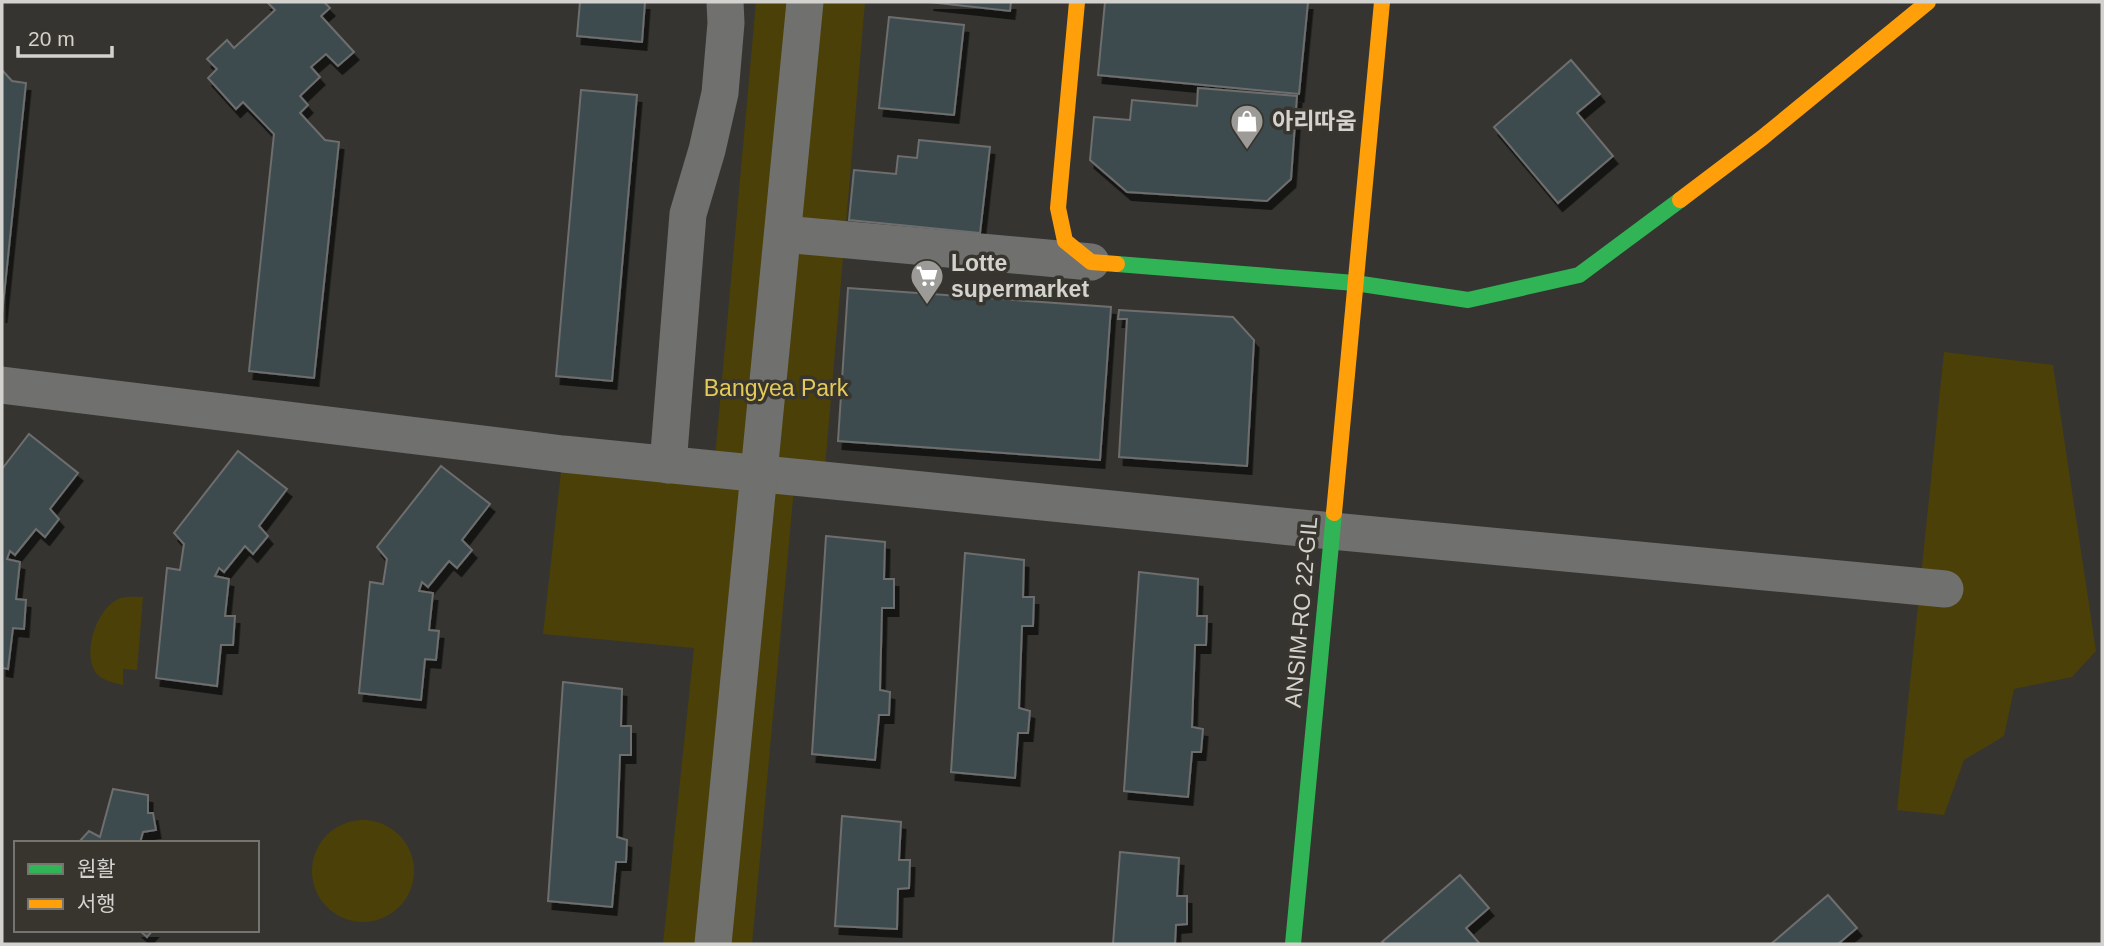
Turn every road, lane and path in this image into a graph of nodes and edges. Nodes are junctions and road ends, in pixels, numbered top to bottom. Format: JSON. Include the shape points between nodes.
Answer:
{"nodes":[{"id":1,"x":725,"y":2,"type":"edge"},
{"id":2,"x":805,"y":2,"type":"edge"},
{"id":3,"x":1077,"y":2,"type":"edge"},
{"id":4,"x":1382,"y":2,"type":"edge"},
{"id":5,"x":1928,"y":2,"type":"edge"},
{"id":6,"x":783,"y":234,"type":"junction"},
{"id":7,"x":1091,"y":262,"type":"junction"},
{"id":8,"x":1355,"y":283,"type":"junction"},
{"id":9,"x":2,"y":385,"type":"edge"},
{"id":10,"x":668,"y":465,"type":"junction"},
{"id":11,"x":1332,"y":531,"type":"junction"},
{"id":12,"x":1945,"y":589,"type":"dead end"},
{"id":13,"x":713,"y":944,"type":"edge"},
{"id":14,"x":1293,"y":944,"type":"edge"}],
"edges":[{"from":1,"to":10,"type":"street","via":[[720,93],[688,214]]},
{"from":2,"to":6,"type":"street"},
{"from":3,"to":7,"type":"street","via":[[1058,208],[1065,241]]},
{"from":4,"to":8,"type":"street","name":"ANSIM-RO 22-GIL"},
{"from":5,"to":8,"type":"street","via":[[1762,138],[1579,275],[1468,300]]},
{"from":6,"to":7,"type":"street"},
{"from":6,"to":13,"type":"street"},
{"from":7,"to":8,"type":"street"},
{"from":8,"to":11,"type":"street","name":"ANSIM-RO 22-GIL"},
{"from":9,"to":10,"type":"street"},
{"from":10,"to":11,"type":"street"},
{"from":11,"to":12,"type":"street"},
{"from":11,"to":14,"type":"street","name":"ANSIM-RO 22-GIL"}]}
